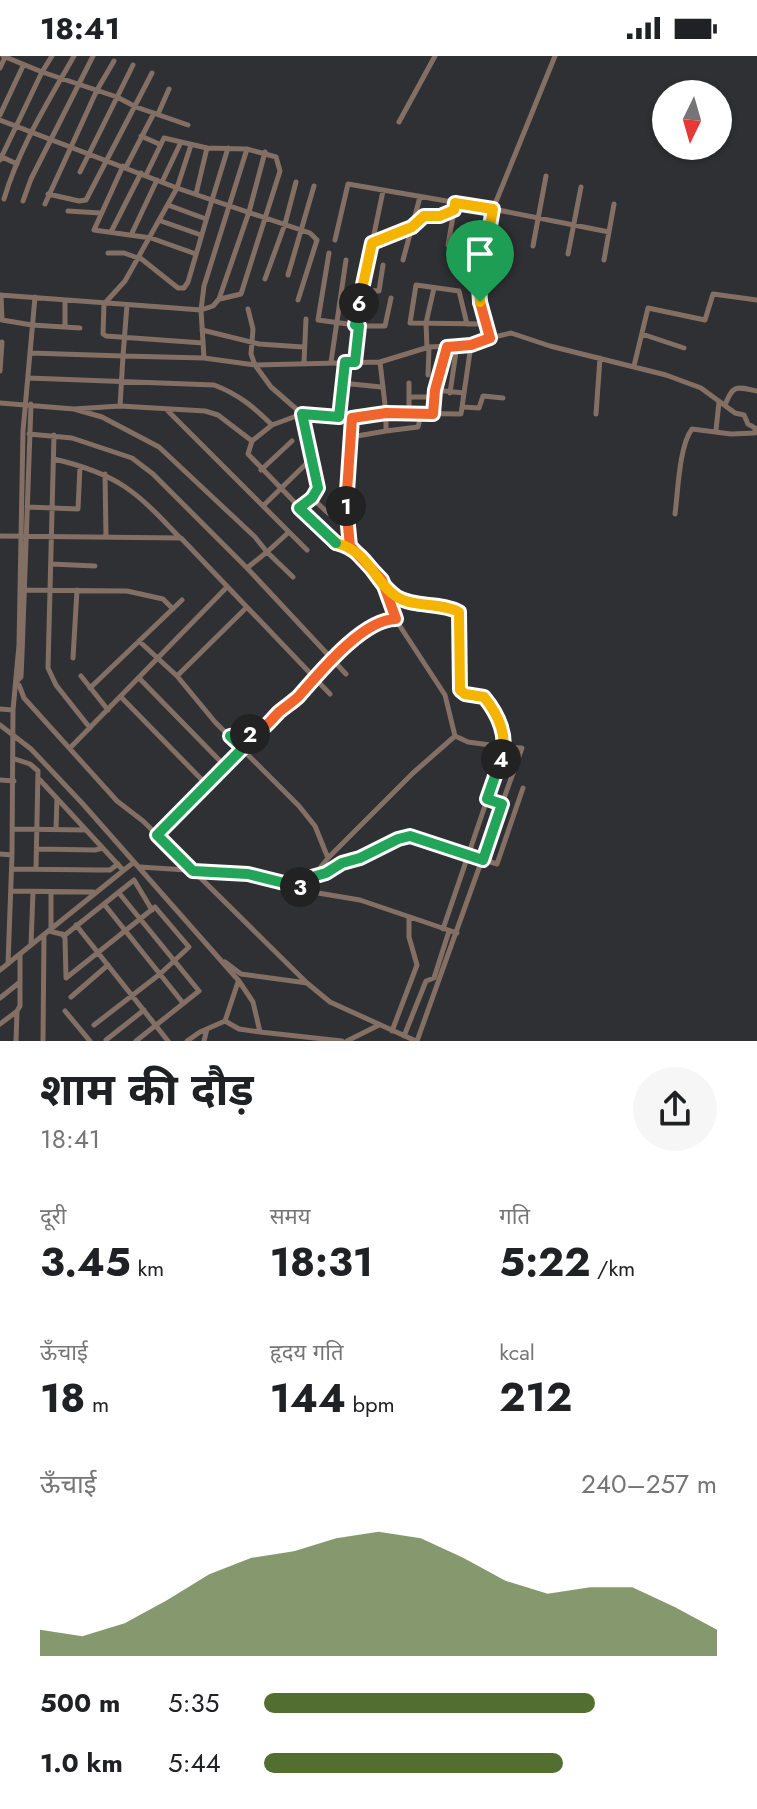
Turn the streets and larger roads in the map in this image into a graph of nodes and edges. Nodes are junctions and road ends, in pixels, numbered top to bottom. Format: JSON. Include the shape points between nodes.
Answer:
{"nodes":[{"id":1,"x":5,"y":56,"type":"edge"},
{"id":2,"x":30,"y":56,"type":"edge"},
{"id":3,"x":52,"y":56,"type":"edge"},
{"id":4,"x":74,"y":56,"type":"edge"},
{"id":5,"x":93,"y":56,"type":"edge"},
{"id":6,"x":435,"y":56,"type":"edge"},
{"id":7,"x":555,"y":56,"type":"edge"},
{"id":8,"x":114,"y":61,"type":"dead end"},
{"id":9,"x":133,"y":65,"type":"dead end"},
{"id":10,"x":24,"y":66,"type":"junction"},
{"id":11,"x":0,"y":68,"type":"edge"},
{"id":12,"x":42,"y":72,"type":"junction"},
{"id":13,"x":152,"y":73,"type":"dead end"},
{"id":14,"x":61,"y":80,"type":"junction"},
{"id":15,"x":79,"y":84,"type":"junction"},
{"id":16,"x":169,"y":89,"type":"dead end"},
{"id":17,"x":97,"y":90,"type":"junction"},
{"id":18,"x":117,"y":97,"type":"junction"},
{"id":19,"x":136,"y":107,"type":"junction"},
{"id":20,"x":156,"y":113,"type":"junction"},
{"id":21,"x":0,"y":118,"type":"edge"},
{"id":22,"x":399,"y":122,"type":"dead end"},
{"id":23,"x":188,"y":125,"type":"dead end"},
{"id":24,"x":15,"y":128,"type":"junction"},
{"id":25,"x":31,"y":134,"type":"junction"},
{"id":26,"x":141,"y":136,"type":"junction"},
{"id":27,"x":50,"y":141,"type":"junction"},
{"id":28,"x":181,"y":142,"type":"junction"},
{"id":29,"x":159,"y":144,"type":"junction"},
{"id":30,"x":191,"y":145,"type":"junction"},
{"id":31,"x":69,"y":148,"type":"junction"},
{"id":32,"x":207,"y":148,"type":"junction"},
{"id":33,"x":228,"y":148,"type":"junction"},
{"id":34,"x":247,"y":149,"type":"junction"},
{"id":35,"x":265,"y":152,"type":"junction"},
{"id":36,"x":88,"y":154,"type":"junction"},
{"id":37,"x":1,"y":157,"type":"edge"},
{"id":38,"x":107,"y":160,"type":"junction"},
{"id":39,"x":17,"y":164,"type":"junction"},
{"id":40,"x":124,"y":167,"type":"junction"},
{"id":41,"x":80,"y":172,"type":"dead end"},
{"id":42,"x":143,"y":174,"type":"junction"},
{"id":43,"x":546,"y":176,"type":"dead end"},
{"id":44,"x":160,"y":181,"type":"junction"},
{"id":45,"x":296,"y":182,"type":"dead end"},
{"id":46,"x":314,"y":186,"type":"dead end"},
{"id":47,"x":581,"y":187,"type":"dead end"},
{"id":48,"x":177,"y":188,"type":"junction"},
{"id":49,"x":383,"y":191,"type":"junction"},
{"id":50,"x":48,"y":194,"type":"junction"},
{"id":51,"x":196,"y":194,"type":"junction"},
{"id":52,"x":420,"y":197,"type":"junction"},
{"id":53,"x":4,"y":199,"type":"dead end"},
{"id":54,"x":212,"y":200,"type":"junction"},
{"id":55,"x":23,"y":201,"type":"dead end"},
{"id":56,"x":45,"y":204,"type":"dead end"},
{"id":57,"x":614,"y":204,"type":"dead end"},
{"id":58,"x":168,"y":205,"type":"junction"},
{"id":59,"x":231,"y":205,"type":"junction"},
{"id":60,"x":454,"y":206,"type":"junction"},
{"id":61,"x":493,"y":209,"type":"junction"},
{"id":62,"x":68,"y":211,"type":"dead end"},
{"id":63,"x":249,"y":212,"type":"junction"},
{"id":64,"x":100,"y":213,"type":"junction"},
{"id":65,"x":267,"y":218,"type":"junction"},
{"id":66,"x":537,"y":218,"type":"junction"},
{"id":67,"x":206,"y":219,"type":"junction"},
{"id":68,"x":160,"y":221,"type":"junction"},
{"id":69,"x":285,"y":224,"type":"junction"},
{"id":70,"x":573,"y":225,"type":"junction"},
{"id":71,"x":412,"y":227,"type":"junction"},
{"id":72,"x":301,"y":230,"type":"junction"},
{"id":73,"x":111,"y":232,"type":"junction"},
{"id":74,"x":609,"y":232,"type":"junction"},
{"id":75,"x":131,"y":233,"type":"junction"},
{"id":76,"x":201,"y":235,"type":"junction"},
{"id":77,"x":151,"y":238,"type":"junction"},
{"id":78,"x":335,"y":240,"type":"dead end"},
{"id":79,"x":372,"y":243,"type":"junction"},
{"id":80,"x":448,"y":245,"type":"dead end"},
{"id":81,"x":533,"y":246,"type":"dead end"},
{"id":82,"x":108,"y":253,"type":"dead end"},
{"id":83,"x":329,"y":253,"type":"dead end"},
{"id":84,"x":196,"y":254,"type":"junction"},
{"id":85,"x":568,"y":254,"type":"dead end"},
{"id":86,"x":139,"y":258,"type":"junction"},
{"id":87,"x":346,"y":260,"type":"dead end"},
{"id":88,"x":403,"y":260,"type":"dead end"},
{"id":89,"x":604,"y":260,"type":"dead end"},
{"id":90,"x":383,"y":265,"type":"dead end"},
{"id":91,"x":288,"y":275,"type":"dead end"},
{"id":92,"x":265,"y":279,"type":"dead end"},
{"id":93,"x":434,"y":288,"type":"junction"},
{"id":94,"x":362,"y":290,"type":"junction"},
{"id":95,"x":0,"y":295,"type":"edge"},
{"id":96,"x":35,"y":297,"type":"junction"},
{"id":97,"x":391,"y":298,"type":"dead end"},
{"id":98,"x":219,"y":299,"type":"junction"},
{"id":99,"x":65,"y":300,"type":"junction"},
{"id":100,"x":298,"y":300,"type":"dead end"},
{"id":101,"x":757,"y":300,"type":"edge"},
{"id":102,"x":104,"y":304,"type":"junction"},
{"id":103,"x":127,"y":305,"type":"junction"},
{"id":104,"x":248,"y":309,"type":"dead end"},
{"id":105,"x":201,"y":310,"type":"junction"},
{"id":106,"x":306,"y":319,"type":"dead end"},
{"id":107,"x":337,"y":323,"type":"junction"},
{"id":108,"x":426,"y":323,"type":"junction"},
{"id":109,"x":467,"y":324,"type":"junction"},
{"id":110,"x":487,"y":324,"type":"junction"},
{"id":111,"x":32,"y":325,"type":"junction"},
{"id":112,"x":357,"y":325,"type":"junction"},
{"id":113,"x":65,"y":327,"type":"junction"},
{"id":114,"x":80,"y":328,"type":"dead end"},
{"id":115,"x":202,"y":330,"type":"junction"},
{"id":116,"x":642,"y":334,"type":"junction"},
{"id":117,"x":125,"y":338,"type":"junction"},
{"id":118,"x":490,"y":338,"type":"junction"},
{"id":119,"x":2,"y":342,"type":"dead end"},
{"id":120,"x":252,"y":342,"type":"junction"},
{"id":121,"x":203,"y":343,"type":"junction"},
{"id":122,"x":457,"y":345,"type":"junction"},
{"id":123,"x":471,"y":345,"type":"junction"},
{"id":124,"x":303,"y":347,"type":"junction"},
{"id":125,"x":447,"y":347,"type":"junction"},
{"id":126,"x":428,"y":348,"type":"junction"},
{"id":127,"x":684,"y":348,"type":"dead end"},
{"id":128,"x":30,"y":353,"type":"junction"},
{"id":129,"x":123,"y":356,"type":"junction"},
{"id":130,"x":204,"y":358,"type":"junction"},
{"id":131,"x":600,"y":358,"type":"junction"},
{"id":132,"x":304,"y":362,"type":"junction"},
{"id":133,"x":331,"y":362,"type":"junction"},
{"id":134,"x":345,"y":362,"type":"junction"},
{"id":135,"x":355,"y":362,"type":"junction"},
{"id":136,"x":380,"y":362,"type":"junction"},
{"id":137,"x":255,"y":365,"type":"junction"},
{"id":138,"x":634,"y":366,"type":"junction"},
{"id":139,"x":0,"y":371,"type":"edge"},
{"id":140,"x":428,"y":375,"type":"dead end"},
{"id":141,"x":28,"y":378,"type":"junction"},
{"id":142,"x":121,"y":380,"type":"junction"},
{"id":143,"x":342,"y":383,"type":"junction"},
{"id":144,"x":409,"y":383,"type":"dead end"},
{"id":145,"x":381,"y":387,"type":"junction"},
{"id":146,"x":757,"y":391,"type":"edge"},
{"id":147,"x":450,"y":393,"type":"junction"},
{"id":148,"x":464,"y":393,"type":"junction"},
{"id":149,"x":435,"y":394,"type":"junction"},
{"id":150,"x":410,"y":397,"type":"junction"},
{"id":151,"x":503,"y":398,"type":"dead end"},
{"id":152,"x":0,"y":403,"type":"edge"},
{"id":153,"x":722,"y":403,"type":"junction"},
{"id":154,"x":28,"y":404,"type":"junction"},
{"id":155,"x":120,"y":406,"type":"junction"},
{"id":156,"x":463,"y":407,"type":"junction"},
{"id":157,"x":74,"y":409,"type":"junction"},
{"id":158,"x":167,"y":409,"type":"junction"},
{"id":159,"x":386,"y":413,"type":"junction"},
{"id":160,"x":409,"y":413,"type":"junction"},
{"id":161,"x":302,"y":414,"type":"junction"},
{"id":162,"x":433,"y":414,"type":"junction"},
{"id":163,"x":596,"y":414,"type":"dead end"},
{"id":164,"x":339,"y":417,"type":"junction"},
{"id":165,"x":352,"y":418,"type":"junction"},
{"id":166,"x":419,"y":423,"type":"dead end"},
{"id":167,"x":272,"y":425,"type":"junction"},
{"id":168,"x":716,"y":430,"type":"junction"},
{"id":169,"x":386,"y":431,"type":"junction"},
{"id":170,"x":756,"y":432,"type":"edge"},
{"id":171,"x":29,"y":434,"type":"junction"},
{"id":172,"x":54,"y":435,"type":"junction"},
{"id":173,"x":351,"y":437,"type":"junction"},
{"id":174,"x":252,"y":441,"type":"junction"},
{"id":175,"x":292,"y":441,"type":"dead end"},
{"id":176,"x":313,"y":457,"type":"junction"},
{"id":177,"x":54,"y":459,"type":"junction"},
{"id":178,"x":80,"y":466,"type":"junction"},
{"id":179,"x":261,"y":470,"type":"junction"},
{"id":180,"x":105,"y":474,"type":"junction"},
{"id":181,"x":280,"y":488,"type":"junction"},
{"id":182,"x":312,"y":498,"type":"junction"},
{"id":183,"x":264,"y":505,"type":"junction"},
{"id":184,"x":27,"y":507,"type":"junction"},
{"id":185,"x":52,"y":508,"type":"junction"},
{"id":186,"x":299,"y":508,"type":"junction"},
{"id":187,"x":675,"y":514,"type":"dead end"},
{"id":188,"x":347,"y":519,"type":"junction"},
{"id":189,"x":289,"y":532,"type":"junction"},
{"id":190,"x":0,"y":536,"type":"edge"},
{"id":191,"x":23,"y":537,"type":"junction"},
{"id":192,"x":51,"y":537,"type":"junction"},
{"id":193,"x":106,"y":537,"type":"junction"},
{"id":194,"x":181,"y":538,"type":"junction"},
{"id":195,"x":350,"y":546,"type":"junction"},
{"id":196,"x":307,"y":550,"type":"dead end"},
{"id":197,"x":267,"y":552,"type":"junction"},
{"id":198,"x":51,"y":564,"type":"junction"},
{"id":199,"x":95,"y":566,"type":"dead end"},
{"id":200,"x":247,"y":568,"type":"junction"},
{"id":201,"x":293,"y":577,"type":"dead end"},
{"id":202,"x":382,"y":580,"type":"junction"},
{"id":203,"x":226,"y":588,"type":"junction"},
{"id":204,"x":23,"y":590,"type":"junction"},
{"id":205,"x":50,"y":590,"type":"junction"},
{"id":206,"x":77,"y":590,"type":"junction"},
{"id":207,"x":182,"y":600,"type":"dead end"},
{"id":208,"x":246,"y":608,"type":"junction"},
{"id":209,"x":173,"y":609,"type":"junction"},
{"id":210,"x":396,"y":619,"type":"junction"},
{"id":211,"x":139,"y":641,"type":"junction"},
{"id":212,"x":73,"y":658,"type":"dead end"},
{"id":213,"x":157,"y":660,"type":"junction"},
{"id":214,"x":333,"y":660,"type":"junction"},
{"id":215,"x":346,"y":674,"type":"dead end"},
{"id":216,"x":81,"y":676,"type":"dead end"},
{"id":217,"x":177,"y":676,"type":"junction"},
{"id":218,"x":315,"y":676,"type":"junction"},
{"id":219,"x":139,"y":678,"type":"junction"},
{"id":220,"x":18,"y":680,"type":"junction"},
{"id":221,"x":90,"y":688,"type":"junction"},
{"id":222,"x":330,"y":694,"type":"dead end"},
{"id":223,"x":120,"y":697,"type":"junction"},
{"id":224,"x":0,"y":709,"type":"edge"},
{"id":225,"x":13,"y":710,"type":"junction"},
{"id":226,"x":108,"y":710,"type":"junction"},
{"id":227,"x":0,"y":725,"type":"edge"},
{"id":228,"x":90,"y":728,"type":"junction"},
{"id":229,"x":230,"y":736,"type":"junction"},
{"id":230,"x":455,"y":736,"type":"junction"},
{"id":231,"x":15,"y":739,"type":"junction"},
{"id":232,"x":505,"y":747,"type":"junction"},
{"id":233,"x":70,"y":748,"type":"junction"},
{"id":234,"x":243,"y":748,"type":"junction"},
{"id":235,"x":15,"y":759,"type":"junction"},
{"id":236,"x":225,"y":766,"type":"junction"},
{"id":237,"x":39,"y":779,"type":"junction"},
{"id":238,"x":0,"y":780,"type":"edge"},
{"id":239,"x":14,"y":781,"type":"junction"},
{"id":240,"x":207,"y":785,"type":"junction"},
{"id":241,"x":523,"y":788,"type":"dead end"},
{"id":242,"x":57,"y":799,"type":"junction"},
{"id":243,"x":487,"y":799,"type":"junction"},
{"id":244,"x":502,"y":804,"type":"junction"},
{"id":245,"x":14,"y":829,"type":"junction"},
{"id":246,"x":37,"y":829,"type":"junction"},
{"id":247,"x":56,"y":829,"type":"junction"},
{"id":248,"x":87,"y":830,"type":"junction"},
{"id":249,"x":157,"y":835,"type":"junction"},
{"id":250,"x":103,"y":848,"type":"junction"},
{"id":251,"x":36,"y":849,"type":"junction"},
{"id":252,"x":0,"y":854,"type":"edge"},
{"id":253,"x":12,"y":855,"type":"junction"},
{"id":254,"x":469,"y":855,"type":"junction"},
{"id":255,"x":328,"y":858,"type":"junction"},
{"id":256,"x":483,"y":860,"type":"junction"},
{"id":257,"x":118,"y":864,"type":"junction"},
{"id":258,"x":136,"y":864,"type":"junction"},
{"id":259,"x":12,"y":869,"type":"junction"},
{"id":260,"x":36,"y":869,"type":"junction"},
{"id":261,"x":123,"y":870,"type":"junction"},
{"id":262,"x":193,"y":871,"type":"junction"},
{"id":263,"x":312,"y":877,"type":"junction"},
{"id":264,"x":304,"y":888,"type":"junction"},
{"id":265,"x":11,"y":891,"type":"junction"},
{"id":266,"x":33,"y":892,"type":"junction"},
{"id":267,"x":51,"y":892,"type":"junction"},
{"id":268,"x":96,"y":892,"type":"junction"},
{"id":269,"x":119,"y":893,"type":"junction"},
{"id":270,"x":104,"y":904,"type":"junction"},
{"id":271,"x":152,"y":910,"type":"junction"},
{"id":272,"x":409,"y":918,"type":"junction"},
{"id":273,"x":141,"y":919,"type":"junction"},
{"id":274,"x":76,"y":925,"type":"junction"},
{"id":275,"x":446,"y":930,"type":"junction"},
{"id":276,"x":48,"y":931,"type":"junction"},
{"id":277,"x":126,"y":931,"type":"junction"},
{"id":278,"x":457,"y":933,"type":"junction"},
{"id":279,"x":62,"y":934,"type":"junction"},
{"id":280,"x":31,"y":945,"type":"junction"},
{"id":281,"x":97,"y":952,"type":"junction"},
{"id":282,"x":20,"y":954,"type":"junction"},
{"id":283,"x":217,"y":957,"type":"junction"},
{"id":284,"x":174,"y":962,"type":"junction"},
{"id":285,"x":108,"y":965,"type":"junction"},
{"id":286,"x":3,"y":967,"type":"edge"},
{"id":287,"x":160,"y":974,"type":"junction"},
{"id":288,"x":239,"y":981,"type":"junction"},
{"id":289,"x":21,"y":982,"type":"junction"},
{"id":290,"x":307,"y":983,"type":"junction"},
{"id":291,"x":132,"y":995,"type":"junction"},
{"id":292,"x":71,"y":997,"type":"dead end"},
{"id":293,"x":0,"y":998,"type":"edge"},
{"id":294,"x":183,"y":1003,"type":"junction"},
{"id":295,"x":144,"y":1010,"type":"junction"},
{"id":296,"x":17,"y":1011,"type":"junction"},
{"id":297,"x":65,"y":1011,"type":"dead end"},
{"id":298,"x":225,"y":1021,"type":"junction"},
{"id":299,"x":0,"y":1024,"type":"edge"},
{"id":300,"x":94,"y":1025,"type":"dead end"},
{"id":301,"x":380,"y":1025,"type":"junction"},
{"id":302,"x":156,"y":1026,"type":"junction"},
{"id":303,"x":207,"y":1029,"type":"junction"},
{"id":304,"x":392,"y":1031,"type":"junction"},
{"id":305,"x":260,"y":1032,"type":"junction"},
{"id":306,"x":404,"y":1036,"type":"junction"},
{"id":307,"x":278,"y":1038,"type":"edge"},
{"id":308,"x":295,"y":1038,"type":"edge"},
{"id":309,"x":191,"y":1039,"type":"edge"},
{"id":310,"x":106,"y":1040,"type":"edge"},
{"id":311,"x":16,"y":1041,"type":"edge"},
{"id":312,"x":43,"y":1041,"type":"edge"},
{"id":313,"x":90,"y":1041,"type":"edge"},
{"id":314,"x":136,"y":1041,"type":"edge"},
{"id":315,"x":168,"y":1041,"type":"edge"},
{"id":316,"x":204,"y":1041,"type":"edge"},
{"id":317,"x":344,"y":1041,"type":"edge"},
{"id":318,"x":417,"y":1041,"type":"edge"}],
"edges":[{"from":1,"to":10,"type":"street"},
{"from":1,"to":11,"type":"street"},
{"from":2,"to":10,"type":"street"},
{"from":3,"to":12,"type":"street"},
{"from":4,"to":14,"type":"street"},
{"from":5,"to":15,"type":"street"},
{"from":6,"to":22,"type":"street"},
{"from":7,"to":61,"type":"street"},
{"from":8,"to":17,"type":"street"},
{"from":9,"to":18,"type":"street"},
{"from":10,"to":12,"type":"street"},
{"from":10,"to":21,"type":"street"},
{"from":12,"to":14,"type":"street"},
{"from":12,"to":24,"type":"street"},
{"from":13,"to":19,"type":"street"},
{"from":14,"to":15,"type":"street"},
{"from":14,"to":25,"type":"street"},
{"from":15,"to":17,"type":"street"},
{"from":15,"to":27,"type":"street"},
{"from":16,"to":20,"type":"street"},
{"from":17,"to":18,"type":"street"},
{"from":17,"to":31,"type":"street"},
{"from":18,"to":19,"type":"street"},
{"from":18,"to":36,"type":"street"},
{"from":19,"to":20,"type":"street"},
{"from":19,"to":38,"type":"street"},
{"from":20,"to":23,"type":"street"},
{"from":20,"to":26,"type":"street"},
{"from":21,"to":24,"type":"street"},
{"from":24,"to":25,"type":"street"},
{"from":24,"to":37,"type":"street"},
{"from":25,"to":27,"type":"street"},
{"from":25,"to":39,"type":"street"},
{"from":26,"to":29,"type":"street"},
{"from":26,"to":40,"type":"street"},
{"from":27,"to":31,"type":"street"},
{"from":27,"to":55,"type":"street"},
{"from":28,"to":29,"type":"street","via":[[164,138]]},
{"from":28,"to":30,"type":"street"},
{"from":28,"to":44,"type":"street"},
{"from":29,"to":42,"type":"street"},
{"from":30,"to":32,"type":"street"},
{"from":30,"to":48,"type":"street"},
{"from":31,"to":36,"type":"street"},
{"from":31,"to":50,"type":"street"},
{"from":32,"to":33,"type":"street"},
{"from":32,"to":51,"type":"street"},
{"from":33,"to":34,"type":"street"},
{"from":33,"to":54,"type":"street"},
{"from":34,"to":35,"type":"street"},
{"from":34,"to":59,"type":"street"},
{"from":35,"to":63,"type":"street"},
{"from":35,"to":65,"type":"street","via":[[276,157],[280,171]]},
{"from":36,"to":38,"type":"street"},
{"from":36,"to":41,"type":"street"},
{"from":37,"to":39,"type":"street"},
{"from":38,"to":40,"type":"street"},
{"from":38,"to":50,"type":"street","via":[[84,201]]},
{"from":39,"to":53,"type":"street"},
{"from":40,"to":42,"type":"street"},
{"from":40,"to":64,"type":"street"},
{"from":42,"to":44,"type":"street"},
{"from":42,"to":73,"type":"street"},
{"from":43,"to":66,"type":"street"},
{"from":44,"to":48,"type":"street"},
{"from":44,"to":75,"type":"street"},
{"from":45,"to":69,"type":"street"},
{"from":46,"to":72,"type":"street"},
{"from":47,"to":70,"type":"street"},
{"from":48,"to":51,"type":"street"},
{"from":48,"to":58,"type":"street"},
{"from":49,"to":52,"type":"street"},
{"from":49,"to":78,"type":"street","via":[[348,184]]},
{"from":49,"to":79,"type":"street"},
{"from":50,"to":56,"type":"street"},
{"from":51,"to":54,"type":"street"},
{"from":52,"to":60,"type":"street"},
{"from":52,"to":71,"type":"street"},
{"from":54,"to":59,"type":"street"},
{"from":54,"to":67,"type":"street"},
{"from":57,"to":74,"type":"street"},
{"from":58,"to":67,"type":"street"},
{"from":58,"to":68,"type":"street"},
{"from":59,"to":63,"type":"street"},
{"from":59,"to":105,"type":"street"},
{"from":60,"to":61,"type":"street"},
{"from":60,"to":71,"type":"street","via":[[440,216],[424,216]]},
{"from":60,"to":80,"type":"street"},
{"from":61,"to":66,"type":"street"},
{"from":61,"to":110,"type":"street","via":[[479,287]]},
{"from":62,"to":64,"type":"street"},
{"from":63,"to":65,"type":"street"},
{"from":63,"to":98,"type":"street"},
{"from":64,"to":73,"type":"street","via":[[94,230]]},
{"from":65,"to":69,"type":"street"},
{"from":65,"to":98,"type":"street","via":[[241,294]]},
{"from":66,"to":70,"type":"street"},
{"from":66,"to":81,"type":"street"},
{"from":67,"to":76,"type":"street"},
{"from":68,"to":76,"type":"street"},
{"from":68,"to":77,"type":"street"},
{"from":69,"to":72,"type":"street"},
{"from":69,"to":92,"type":"street"},
{"from":70,"to":74,"type":"street"},
{"from":70,"to":85,"type":"street"},
{"from":71,"to":79,"type":"street"},
{"from":71,"to":88,"type":"street"},
{"from":72,"to":91,"type":"street"},
{"from":72,"to":100,"type":"street","via":[[317,244]]},
{"from":73,"to":75,"type":"street"},
{"from":74,"to":89,"type":"street"},
{"from":75,"to":77,"type":"street"},
{"from":76,"to":84,"type":"street"},
{"from":77,"to":84,"type":"street"},
{"from":77,"to":86,"type":"street"},
{"from":79,"to":94,"type":"street"},
{"from":82,"to":86,"type":"street"},
{"from":83,"to":107,"type":"street","via":[[318,318]]},
{"from":84,"to":86,"type":"street","via":[[182,289]]},
{"from":86,"to":102,"type":"street"},
{"from":87,"to":107,"type":"street"},
{"from":90,"to":94,"type":"street","via":[[379,291]]},
{"from":93,"to":108,"type":"street"},
{"from":93,"to":108,"type":"street","via":[[416,285],[414,290],[409,322]]},
{"from":93,"to":109,"type":"street","via":[[459,291]]},
{"from":94,"to":112,"type":"street"},
{"from":95,"to":96,"type":"street"},
{"from":95,"to":111,"type":"street","via":[[2,320]]},
{"from":96,"to":99,"type":"street"},
{"from":96,"to":111,"type":"street"},
{"from":97,"to":112,"type":"street","via":[[385,326]]},
{"from":98,"to":105,"type":"street"},
{"from":99,"to":102,"type":"street"},
{"from":99,"to":113,"type":"street"},
{"from":101,"to":116,"type":"street","via":[[713,294],[705,320],[648,308]]},
{"from":102,"to":103,"type":"street"},
{"from":102,"to":117,"type":"street","via":[[104,336]]},
{"from":103,"to":105,"type":"street"},
{"from":103,"to":117,"type":"street"},
{"from":104,"to":120,"type":"street"},
{"from":105,"to":115,"type":"street"},
{"from":106,"to":124,"type":"street"},
{"from":107,"to":112,"type":"street"},
{"from":107,"to":133,"type":"street"},
{"from":108,"to":109,"type":"street"},
{"from":108,"to":126,"type":"street"},
{"from":109,"to":110,"type":"street"},
{"from":110,"to":118,"type":"street"},
{"from":111,"to":113,"type":"street"},
{"from":111,"to":128,"type":"street"},
{"from":112,"to":135,"type":"street"},
{"from":113,"to":114,"type":"street"},
{"from":115,"to":120,"type":"street"},
{"from":115,"to":121,"type":"street"},
{"from":116,"to":127,"type":"street"},
{"from":116,"to":138,"type":"street"},
{"from":117,"to":121,"type":"street"},
{"from":117,"to":129,"type":"street"},
{"from":118,"to":123,"type":"street"},
{"from":118,"to":131,"type":"street","via":[[511,333]]},
{"from":119,"to":139,"type":"street"},
{"from":120,"to":124,"type":"street"},
{"from":120,"to":137,"type":"street"},
{"from":121,"to":130,"type":"street"},
{"from":122,"to":123,"type":"street"},
{"from":122,"to":125,"type":"street"},
{"from":122,"to":147,"type":"street"},
{"from":123,"to":148,"type":"street"},
{"from":124,"to":132,"type":"street"},
{"from":125,"to":126,"type":"street"},
{"from":125,"to":149,"type":"street"},
{"from":126,"to":136,"type":"street"},
{"from":126,"to":140,"type":"street"},
{"from":128,"to":129,"type":"street"},
{"from":128,"to":141,"type":"street"},
{"from":129,"to":130,"type":"street"},
{"from":129,"to":142,"type":"street"},
{"from":130,"to":137,"type":"street"},
{"from":131,"to":138,"type":"street"},
{"from":131,"to":163,"type":"street"},
{"from":132,"to":133,"type":"street"},
{"from":132,"to":137,"type":"street"},
{"from":133,"to":134,"type":"street"},
{"from":134,"to":135,"type":"street"},
{"from":134,"to":143,"type":"street"},
{"from":135,"to":136,"type":"street"},
{"from":136,"to":145,"type":"street"},
{"from":137,"to":161,"type":"street"},
{"from":138,"to":153,"type":"street","via":[[701,388]]},
{"from":141,"to":142,"type":"street"},
{"from":141,"to":154,"type":"street"},
{"from":142,"to":155,"type":"street"},
{"from":142,"to":167,"type":"street","via":[[214,385],[252,405]]},
{"from":143,"to":145,"type":"street"},
{"from":143,"to":164,"type":"street"},
{"from":144,"to":150,"type":"street"},
{"from":145,"to":159,"type":"street"},
{"from":146,"to":153,"type":"street","via":[[736,388]]},
{"from":147,"to":148,"type":"street"},
{"from":147,"to":149,"type":"street"},
{"from":148,"to":156,"type":"street"},
{"from":149,"to":150,"type":"street"},
{"from":149,"to":162,"type":"street"},
{"from":150,"to":160,"type":"street"},
{"from":151,"to":156,"type":"street","via":[[483,396],[479,408]]},
{"from":152,"to":154,"type":"street"},
{"from":153,"to":168,"type":"street"},
{"from":153,"to":170,"type":"street","via":[[744,415]]},
{"from":154,"to":157,"type":"street"},
{"from":154,"to":171,"type":"street"},
{"from":154,"to":191,"type":"street"},
{"from":155,"to":157,"type":"street"},
{"from":155,"to":158,"type":"street"},
{"from":156,"to":162,"type":"street","via":[[461,414]]},
{"from":157,"to":197,"type":"street","via":[[102,417],[159,447]]},
{"from":158,"to":174,"type":"street","via":[[218,415]]},
{"from":158,"to":183,"type":"street"},
{"from":159,"to":160,"type":"street"},
{"from":159,"to":165,"type":"street"},
{"from":159,"to":169,"type":"street"},
{"from":160,"to":162,"type":"street"},
{"from":161,"to":164,"type":"street"},
{"from":161,"to":167,"type":"street"},
{"from":161,"to":176,"type":"street"},
{"from":164,"to":165,"type":"street"},
{"from":165,"to":173,"type":"street"},
{"from":166,"to":169,"type":"street"},
{"from":167,"to":174,"type":"street"},
{"from":168,"to":170,"type":"street"},
{"from":168,"to":187,"type":"street","via":[[692,429],[688,434]]},
{"from":169,"to":173,"type":"street"},
{"from":171,"to":172,"type":"street"},
{"from":171,"to":184,"type":"street"},
{"from":172,"to":177,"type":"street"},
{"from":172,"to":200,"type":"street","via":[[132,458]]},
{"from":173,"to":188,"type":"street"},
{"from":174,"to":179,"type":"street","via":[[248,454]]},
{"from":175,"to":179,"type":"street"},
{"from":176,"to":181,"type":"street"},
{"from":176,"to":182,"type":"street","via":[[318,488]]},
{"from":177,"to":178,"type":"street"},
{"from":177,"to":185,"type":"street"},
{"from":178,"to":180,"type":"street"},
{"from":178,"to":185,"type":"street","via":[[78,509]]},
{"from":179,"to":181,"type":"street"},
{"from":180,"to":193,"type":"street"},
{"from":180,"to":194,"type":"street","via":[[133,490]]},
{"from":181,"to":183,"type":"street"},
{"from":181,"to":186,"type":"street"},
{"from":182,"to":186,"type":"street"},
{"from":182,"to":188,"type":"street","via":[[328,513]]},
{"from":183,"to":189,"type":"street"},
{"from":184,"to":185,"type":"street"},
{"from":184,"to":191,"type":"street"},
{"from":185,"to":192,"type":"street"},
{"from":186,"to":195,"type":"street","via":[[330,539]]},
{"from":188,"to":195,"type":"street"},
{"from":189,"to":196,"type":"street"},
{"from":189,"to":197,"type":"street"},
{"from":190,"to":191,"type":"street"},
{"from":191,"to":192,"type":"street"},
{"from":191,"to":204,"type":"street"},
{"from":191,"to":220,"type":"street"},
{"from":192,"to":193,"type":"street"},
{"from":192,"to":198,"type":"street"},
{"from":193,"to":194,"type":"street"},
{"from":194,"to":203,"type":"street"},
{"from":195,"to":202,"type":"street"},
{"from":197,"to":200,"type":"street"},
{"from":197,"to":201,"type":"street"},
{"from":198,"to":199,"type":"street"},
{"from":198,"to":205,"type":"street"},
{"from":200,"to":214,"type":"street"},
{"from":202,"to":210,"type":"street"},
{"from":202,"to":232,"type":"street","via":[[401,599],[459,612],[460,690],[486,699],[498,718]]},
{"from":203,"to":208,"type":"street"},
{"from":203,"to":213,"type":"street"},
{"from":204,"to":205,"type":"street"},
{"from":204,"to":220,"type":"street"},
{"from":205,"to":206,"type":"street"},
{"from":205,"to":228,"type":"street","via":[[49,675]]},
{"from":206,"to":209,"type":"street","via":[[151,595]]},
{"from":206,"to":212,"type":"street"},
{"from":207,"to":209,"type":"street"},
{"from":208,"to":217,"type":"street"},
{"from":208,"to":218,"type":"street"},
{"from":209,"to":211,"type":"street"},
{"from":210,"to":214,"type":"street","via":[[359,634]]},
{"from":210,"to":230,"type":"street","via":[[445,695]]},
{"from":211,"to":213,"type":"street"},
{"from":211,"to":221,"type":"street"},
{"from":213,"to":217,"type":"street"},
{"from":213,"to":219,"type":"street"},
{"from":214,"to":215,"type":"street"},
{"from":214,"to":218,"type":"street"},
{"from":216,"to":221,"type":"street"},
{"from":217,"to":229,"type":"street"},
{"from":218,"to":222,"type":"street"},
{"from":218,"to":229,"type":"street","via":[[260,731]]},
{"from":219,"to":223,"type":"street"},
{"from":219,"to":236,"type":"street"},
{"from":220,"to":225,"type":"street"},
{"from":220,"to":233,"type":"street","via":[[24,698]]},
{"from":221,"to":226,"type":"street"},
{"from":223,"to":226,"type":"street"},
{"from":223,"to":240,"type":"street"},
{"from":224,"to":225,"type":"street"},
{"from":225,"to":231,"type":"street"},
{"from":226,"to":228,"type":"street"},
{"from":227,"to":231,"type":"street"},
{"from":228,"to":233,"type":"street"},
{"from":229,"to":234,"type":"street"},
{"from":230,"to":232,"type":"street"},
{"from":230,"to":255,"type":"street"},
{"from":231,"to":235,"type":"street"},
{"from":231,"to":258,"type":"street","via":[[31,749]]},
{"from":232,"to":243,"type":"street"},
{"from":232,"to":244,"type":"street","via":[[522,748]]},
{"from":233,"to":249,"type":"street","via":[[117,801]]},
{"from":234,"to":236,"type":"street"},
{"from":234,"to":255,"type":"street","via":[[315,826]]},
{"from":235,"to":237,"type":"street","via":[[35,767]]},
{"from":235,"to":239,"type":"street"},
{"from":236,"to":240,"type":"street"},
{"from":237,"to":242,"type":"street"},
{"from":237,"to":246,"type":"street"},
{"from":238,"to":239,"type":"street"},
{"from":239,"to":245,"type":"street"},
{"from":240,"to":249,"type":"street"},
{"from":241,"to":256,"type":"street","via":[[497,864]]},
{"from":242,"to":247,"type":"street"},
{"from":242,"to":248,"type":"street"},
{"from":243,"to":244,"type":"street"},
{"from":243,"to":254,"type":"street"},
{"from":244,"to":256,"type":"street"},
{"from":245,"to":246,"type":"street"},
{"from":245,"to":253,"type":"street"},
{"from":246,"to":247,"type":"street"},
{"from":246,"to":251,"type":"street"},
{"from":247,"to":248,"type":"street"},
{"from":248,"to":250,"type":"street"},
{"from":249,"to":262,"type":"street"},
{"from":250,"to":251,"type":"street"},
{"from":250,"to":257,"type":"street"},
{"from":251,"to":260,"type":"street"},
{"from":252,"to":253,"type":"street"},
{"from":253,"to":259,"type":"street"},
{"from":254,"to":256,"type":"street"},
{"from":254,"to":263,"type":"street","via":[[410,836]]},
{"from":254,"to":275,"type":"street"},
{"from":255,"to":263,"type":"street"},
{"from":256,"to":278,"type":"street"},
{"from":257,"to":260,"type":"street","via":[[110,870]]},
{"from":257,"to":261,"type":"street"},
{"from":258,"to":261,"type":"street"},
{"from":258,"to":262,"type":"street"},
{"from":258,"to":283,"type":"street"},
{"from":259,"to":260,"type":"street"},
{"from":259,"to":265,"type":"street"},
{"from":261,"to":268,"type":"street"},
{"from":262,"to":264,"type":"street","via":[[248,874]]},
{"from":262,"to":290,"type":"street"},
{"from":263,"to":264,"type":"street"},
{"from":264,"to":272,"type":"street"},
{"from":265,"to":266,"type":"street"},
{"from":265,"to":286,"type":"street"},
{"from":266,"to":267,"type":"street"},
{"from":266,"to":280,"type":"street"},
{"from":267,"to":268,"type":"street"},
{"from":267,"to":276,"type":"street"},
{"from":268,"to":276,"type":"street"},
{"from":269,"to":270,"type":"street"},
{"from":269,"to":271,"type":"street","via":[[134,880]]},
{"from":269,"to":273,"type":"street"},
{"from":270,"to":274,"type":"street"},
{"from":270,"to":277,"type":"street"},
{"from":271,"to":273,"type":"street"},
{"from":271,"to":284,"type":"street","via":[[155,907],[189,947]]},
{"from":272,"to":275,"type":"street"},
{"from":272,"to":304,"type":"street","via":[[417,965]]},
{"from":273,"to":277,"type":"street"},
{"from":273,"to":284,"type":"street"},
{"from":274,"to":279,"type":"street"},
{"from":274,"to":281,"type":"street"},
{"from":275,"to":278,"type":"street"},
{"from":275,"to":306,"type":"street","via":[[434,978],[426,981]]},
{"from":276,"to":279,"type":"street"},
{"from":276,"to":280,"type":"street"},
{"from":276,"to":312,"type":"street"},
{"from":277,"to":281,"type":"street"},
{"from":277,"to":287,"type":"street"},
{"from":278,"to":318,"type":"street"},
{"from":279,"to":281,"type":"street","via":[[65,978]]},
{"from":280,"to":282,"type":"street"},
{"from":281,"to":285,"type":"street"},
{"from":282,"to":286,"type":"street"},
{"from":282,"to":289,"type":"street"},
{"from":283,"to":288,"type":"street"},
{"from":283,"to":290,"type":"street","via":[[241,974]]},
{"from":284,"to":287,"type":"street"},
{"from":284,"to":294,"type":"street","via":[[199,991]]},
{"from":285,"to":291,"type":"street"},
{"from":285,"to":292,"type":"street"},
{"from":287,"to":291,"type":"street"},
{"from":287,"to":294,"type":"street"},
{"from":288,"to":298,"type":"street"},
{"from":288,"to":305,"type":"street","via":[[253,1002]]},
{"from":289,"to":293,"type":"street"},
{"from":289,"to":296,"type":"street"},
{"from":290,"to":301,"type":"street","via":[[330,1002]]},
{"from":291,"to":295,"type":"street"},
{"from":291,"to":300,"type":"street"},
{"from":294,"to":302,"type":"street"},
{"from":295,"to":302,"type":"street"},
{"from":295,"to":310,"type":"street"},
{"from":296,"to":299,"type":"street"},
{"from":296,"to":311,"type":"street"},
{"from":297,"to":313,"type":"street"},
{"from":298,"to":303,"type":"street"},
{"from":298,"to":305,"type":"street"},
{"from":301,"to":304,"type":"street"},
{"from":301,"to":317,"type":"street"},
{"from":302,"to":314,"type":"street"},
{"from":302,"to":315,"type":"street"},
{"from":303,"to":309,"type":"street"},
{"from":303,"to":316,"type":"street"},
{"from":304,"to":306,"type":"street"},
{"from":305,"to":307,"type":"street"},
{"from":306,"to":318,"type":"street"},
{"from":307,"to":308,"type":"street"},
{"from":308,"to":317,"type":"street"}]}
